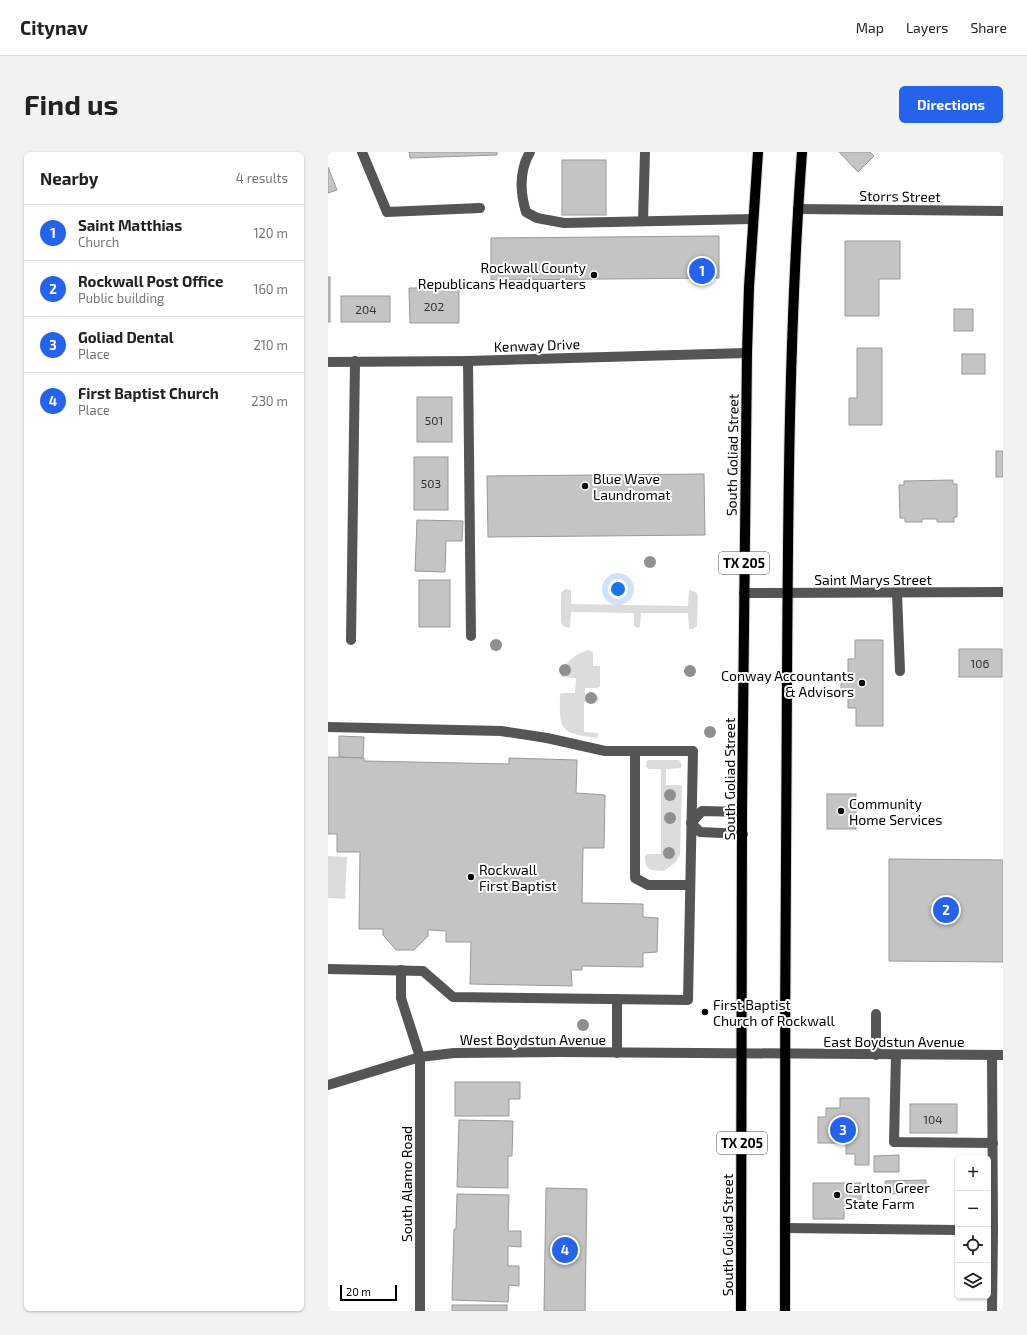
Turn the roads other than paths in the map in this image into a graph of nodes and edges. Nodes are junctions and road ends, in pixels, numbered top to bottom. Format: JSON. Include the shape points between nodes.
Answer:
{"nodes":[{"id":1,"x":362,"y":152,"type":"edge"},
{"id":2,"x":530,"y":152,"type":"edge"},
{"id":3,"x":645,"y":152,"type":"edge"},
{"id":4,"x":758,"y":152,"type":"edge"},
{"id":5,"x":802,"y":152,"type":"edge"},
{"id":6,"x":480,"y":208,"type":"dead end"},
{"id":7,"x":798,"y":209,"type":"junction"},
{"id":8,"x":1003,"y":211,"type":"edge"},
{"id":9,"x":753,"y":219,"type":"junction"},
{"id":10,"x":643,"y":221,"type":"junction"},
{"id":11,"x":747,"y":353,"type":"junction"},
{"id":12,"x":355,"y":361,"type":"junction"},
{"id":13,"x":468,"y":361,"type":"junction"},
{"id":14,"x":328,"y":362,"type":"edge"},
{"id":15,"x":1003,"y":592,"type":"edge"},
{"id":16,"x":744,"y":593,"type":"junction"},
{"id":17,"x":897,"y":593,"type":"junction"},
{"id":18,"x":787,"y":594,"type":"junction"},
{"id":19,"x":471,"y":636,"type":"dead end"},
{"id":20,"x":351,"y":640,"type":"dead end"},
{"id":21,"x":900,"y":671,"type":"dead end"},
{"id":22,"x":328,"y":727,"type":"edge"},
{"id":23,"x":635,"y":751,"type":"junction"},
{"id":24,"x":742,"y":812,"type":"junction"},
{"id":25,"x":692,"y":823,"type":"junction"},
{"id":26,"x":743,"y":834,"type":"junction"},
{"id":27,"x":690,"y":884,"type":"junction"},
{"id":28,"x":328,"y":969,"type":"edge"},
{"id":29,"x":401,"y":970,"type":"junction"},
{"id":30,"x":617,"y":999,"type":"junction"},
{"id":31,"x":876,"y":1014,"type":"dead end"},
{"id":32,"x":617,"y":1053,"type":"junction"},
{"id":33,"x":742,"y":1054,"type":"junction"},
{"id":34,"x":785,"y":1054,"type":"junction"},
{"id":35,"x":876,"y":1055,"type":"junction"},
{"id":36,"x":896,"y":1055,"type":"junction"},
{"id":37,"x":992,"y":1055,"type":"junction"},
{"id":38,"x":1003,"y":1055,"type":"edge"},
{"id":39,"x":420,"y":1057,"type":"junction"},
{"id":40,"x":328,"y":1085,"type":"edge"},
{"id":41,"x":993,"y":1143,"type":"junction"},
{"id":42,"x":990,"y":1227,"type":"edge"},
{"id":43,"x":785,"y":1228,"type":"junction"},
{"id":44,"x":955,"y":1230,"type":"edge"},
{"id":45,"x":991,"y":1263,"type":"edge"},
{"id":46,"x":420,"y":1311,"type":"edge"},
{"id":47,"x":741,"y":1311,"type":"edge"},
{"id":48,"x":785,"y":1311,"type":"edge"},
{"id":49,"x":992,"y":1311,"type":"edge"}],
"edges":[{"from":1,"to":6,"type":"street","via":[[387,212]]},
{"from":2,"to":10,"type":"street","via":[[524,162],[521,184],[526,212],[537,218],[564,223]]},
{"from":3,"to":10,"type":"street"},
{"from":4,"to":9,"type":"main road","name":"South Goliad Street","number":"TX 205"},
{"from":5,"to":7,"type":"main road","number":"TX 205"},
{"from":7,"to":8,"type":"street","name":"Storrs Street"},
{"from":7,"to":18,"type":"main road","number":"TX 205","via":[[790,377]]},
{"from":9,"to":10,"type":"street"},
{"from":9,"to":11,"type":"main road","name":"South Goliad Street","number":"TX 205"},
{"from":11,"to":13,"type":"street","name":"Kenway Drive"},
{"from":11,"to":16,"type":"main road","name":"South Goliad Street","number":"TX 205"},
{"from":12,"to":13,"type":"street","name":"Kenway Drive"},
{"from":12,"to":14,"type":"street","name":"Kenway Drive"},
{"from":12,"to":20,"type":"street"},
{"from":13,"to":19,"type":"street"},
{"from":15,"to":17,"type":"street","name":"Saint Marys Street"},
{"from":16,"to":18,"type":"street","name":"Saint Marys Street"},
{"from":16,"to":24,"type":"main road","name":"South Goliad Street","number":"TX 205"},
{"from":17,"to":18,"type":"street","name":"Saint Marys Street"},
{"from":17,"to":21,"type":"street"},
{"from":18,"to":34,"type":"main road","number":"TX 205"},
{"from":22,"to":23,"type":"street","via":[[501,731],[605,751]]},
{"from":23,"to":25,"type":"street","via":[[693,751]]},
{"from":23,"to":27,"type":"street","via":[[635,878],[648,884]]},
{"from":24,"to":25,"type":"street","via":[[702,811]]},
{"from":24,"to":26,"type":"main road","name":"South Goliad Street","number":"TX 205"},
{"from":25,"to":26,"type":"street","via":[[700,832]]},
{"from":25,"to":27,"type":"street"},
{"from":26,"to":33,"type":"main road","name":"South Goliad Street","number":"TX 205"},
{"from":27,"to":30,"type":"street","via":[[688,1000]]},
{"from":28,"to":29,"type":"street"},
{"from":29,"to":30,"type":"street","via":[[423,971],[453,997]]},
{"from":29,"to":39,"type":"street","name":"South Alamo Road","via":[[401,998]]},
{"from":30,"to":32,"type":"street"},
{"from":31,"to":35,"type":"street"},
{"from":32,"to":33,"type":"street","name":"West Boydstun Avenue"},
{"from":32,"to":39,"type":"street","name":"West Boydstun Avenue","via":[[454,1053]]},
{"from":33,"to":34,"type":"street","name":"West Boydstun Avenue"},
{"from":33,"to":47,"type":"main road","name":"South Goliad Street","number":"TX 205"},
{"from":34,"to":35,"type":"street","name":"East Boydstun Avenue"},
{"from":34,"to":43,"type":"main road","number":"TX 205"},
{"from":35,"to":36,"type":"street","name":"East Boydstun Avenue"},
{"from":36,"to":37,"type":"street","name":"East Boydstun Avenue"},
{"from":36,"to":41,"type":"street","via":[[894,1142]]},
{"from":37,"to":38,"type":"street","name":"East Boydstun Avenue"},
{"from":37,"to":41,"type":"street"},
{"from":39,"to":40,"type":"street","name":"West Boydstun Avenue"},
{"from":39,"to":46,"type":"street","name":"South Alamo Road"},
{"from":41,"to":42,"type":"street"},
{"from":43,"to":44,"type":"street"},
{"from":43,"to":48,"type":"main road","number":"TX 205"},
{"from":45,"to":49,"type":"street"}]}
